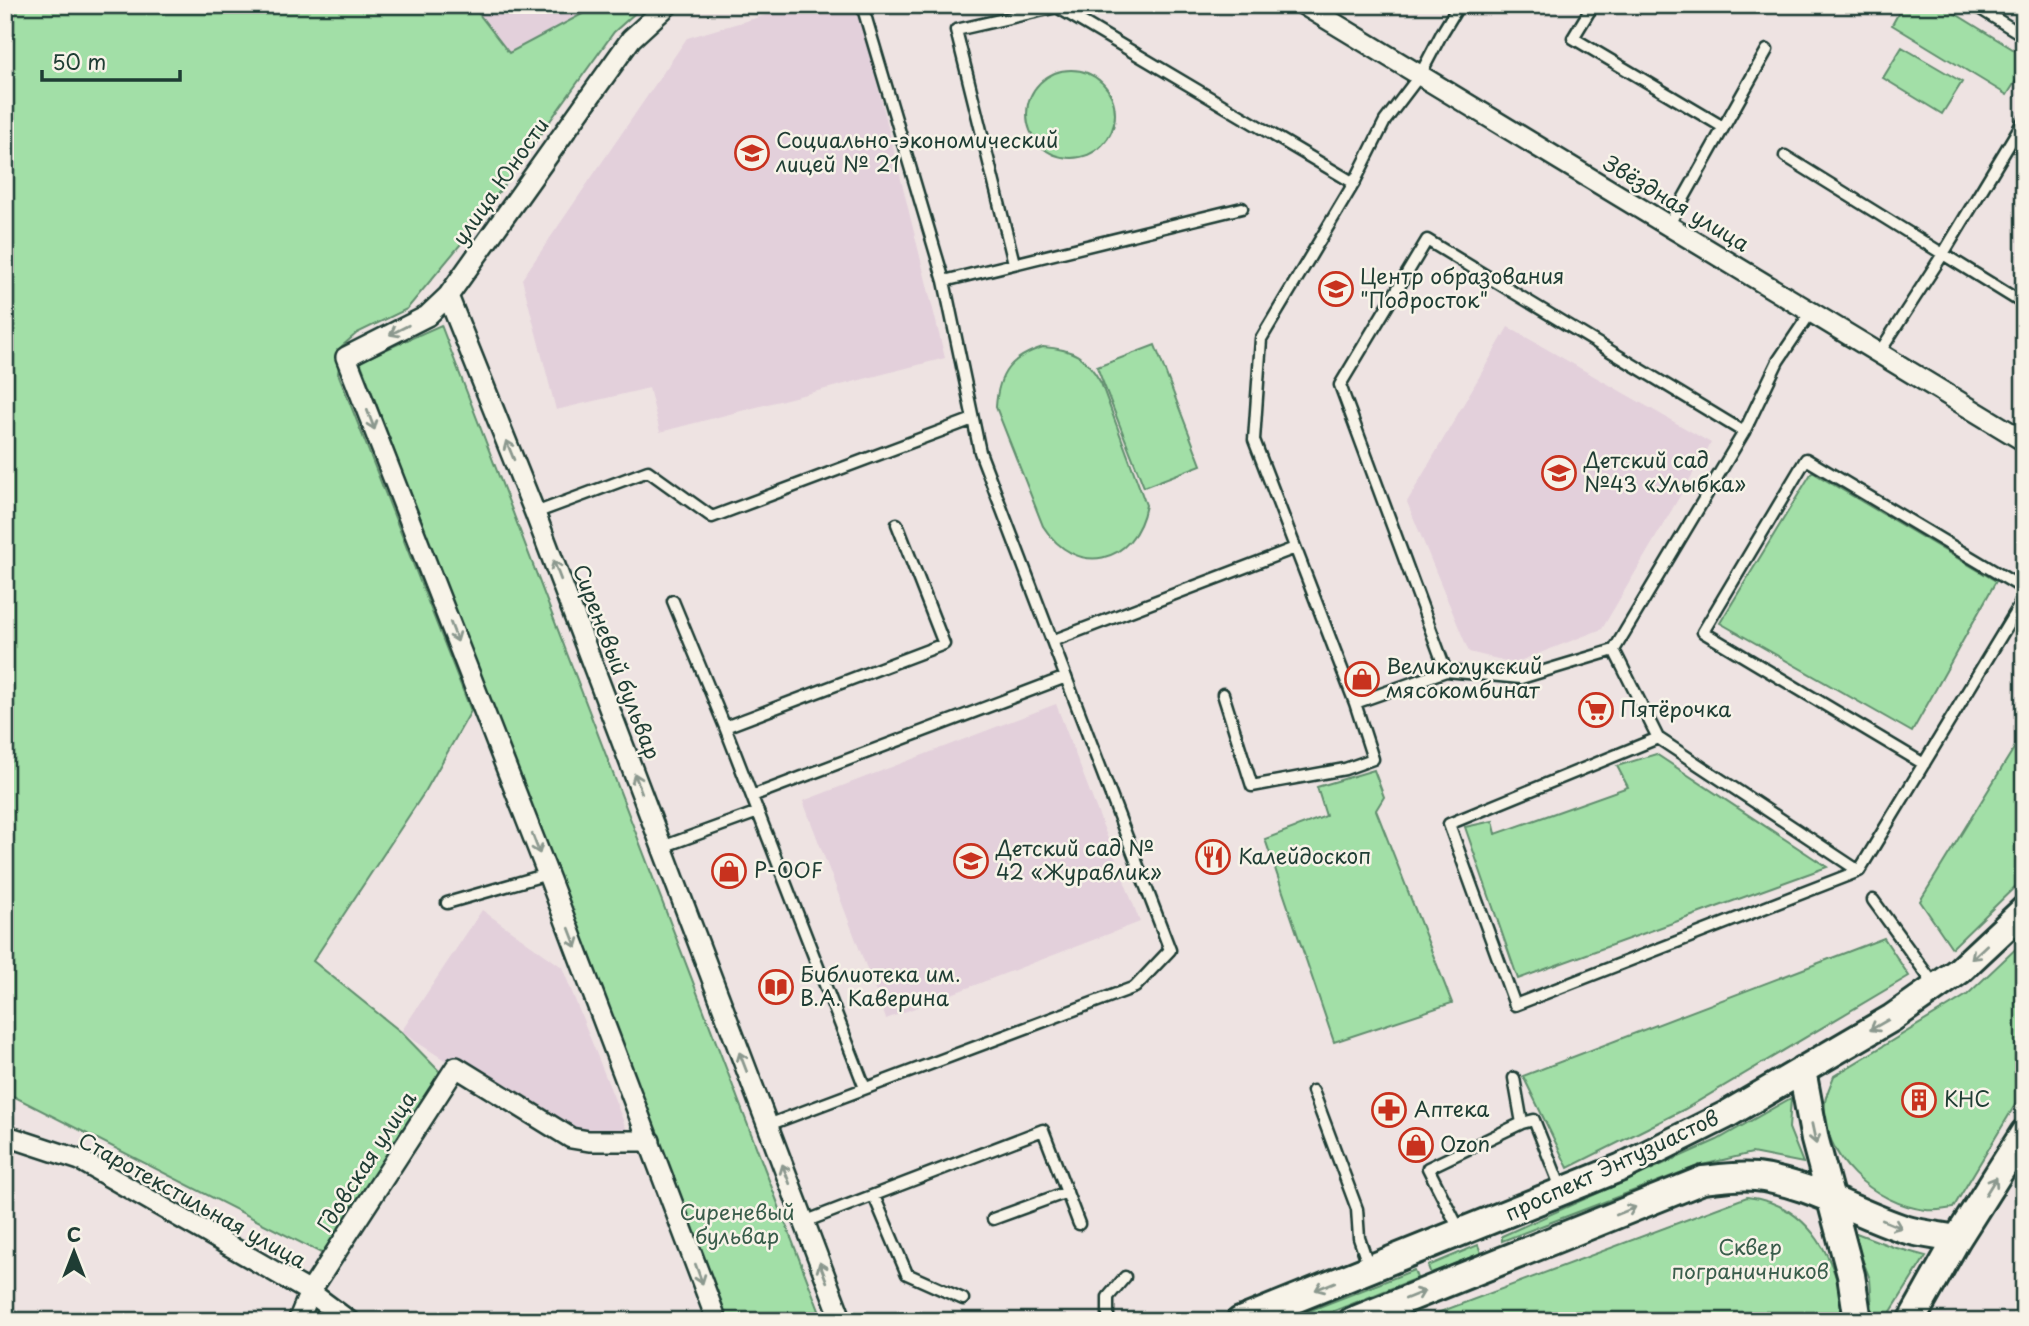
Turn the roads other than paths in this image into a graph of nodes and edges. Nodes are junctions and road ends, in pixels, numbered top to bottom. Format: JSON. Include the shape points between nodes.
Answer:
{"nodes":[{"id":1,"x":668,"y":5,"type":"edge"},
{"id":2,"x":862,"y":5,"type":"edge"},
{"id":3,"x":1304,"y":5,"type":"edge"},
{"id":4,"x":1459,"y":5,"type":"edge"},
{"id":5,"x":1593,"y":5,"type":"edge"},
{"id":6,"x":1974,"y":5,"type":"edge"},
{"id":7,"x":2024,"y":36,"type":"edge"},
{"id":8,"x":1767,"y":50,"type":"dead end"},
{"id":9,"x":1420,"y":75,"type":"junction"},
{"id":10,"x":2024,"y":120,"type":"edge"},
{"id":11,"x":1723,"y":127,"type":"junction"},
{"id":12,"x":1785,"y":156,"type":"dead end"},
{"id":13,"x":1354,"y":183,"type":"junction"},
{"id":14,"x":1242,"y":208,"type":"dead end"},
{"id":15,"x":1668,"y":226,"type":"junction"},
{"id":16,"x":1943,"y":254,"type":"junction"},
{"id":17,"x":1014,"y":263,"type":"junction"},
{"id":18,"x":944,"y":281,"type":"junction"},
{"id":19,"x":448,"y":296,"type":"junction"},
{"id":20,"x":2024,"y":304,"type":"edge"},
{"id":21,"x":1811,"y":312,"type":"junction"},
{"id":22,"x":1879,"y":353,"type":"junction"},
{"id":23,"x":973,"y":419,"type":"junction"},
{"id":24,"x":1744,"y":432,"type":"junction"},
{"id":25,"x":2024,"y":441,"type":"edge"},
{"id":26,"x":536,"y":513,"type":"junction"},
{"id":27,"x":897,"y":524,"type":"dead end"},
{"id":28,"x":1295,"y":548,"type":"junction"},
{"id":29,"x":2024,"y":589,"type":"edge"},
{"id":30,"x":2024,"y":598,"type":"edge"},
{"id":31,"x":673,"y":601,"type":"dead end"},
{"id":32,"x":1052,"y":642,"type":"junction"},
{"id":33,"x":1614,"y":650,"type":"junction"},
{"id":34,"x":1446,"y":671,"type":"junction"},
{"id":35,"x":1066,"y":677,"type":"junction"},
{"id":36,"x":1223,"y":694,"type":"dead end"},
{"id":37,"x":1355,"y":703,"type":"junction"},
{"id":38,"x":725,"y":727,"type":"junction"},
{"id":39,"x":1658,"y":738,"type":"junction"},
{"id":40,"x":1924,"y":764,"type":"junction"},
{"id":41,"x":752,"y":796,"type":"junction"},
{"id":42,"x":758,"y":811,"type":"junction"},
{"id":43,"x":662,"y":847,"type":"junction"},
{"id":44,"x":1859,"y":871,"type":"junction"},
{"id":45,"x":548,"y":874,"type":"junction"},
{"id":46,"x":1873,"y":900,"type":"dead end"},
{"id":47,"x":447,"y":903,"type":"dead end"},
{"id":48,"x":2023,"y":913,"type":"edge"},
{"id":49,"x":1936,"y":987,"type":"junction"},
{"id":50,"x":1802,"y":1070,"type":"junction"},
{"id":51,"x":1514,"y":1078,"type":"dead end"},
{"id":52,"x":865,"y":1088,"type":"junction"},
{"id":53,"x":1313,"y":1091,"type":"dead end"},
{"id":54,"x":1522,"y":1124,"type":"junction"},
{"id":55,"x":768,"y":1125,"type":"junction"},
{"id":56,"x":2024,"y":1133,"type":"edge"},
{"id":57,"x":5,"y":1139,"type":"edge"},
{"id":58,"x":650,"y":1141,"type":"junction"},
{"id":59,"x":1067,"y":1192,"type":"junction"},
{"id":60,"x":1563,"y":1192,"type":"junction"},
{"id":61,"x":874,"y":1196,"type":"junction"},
{"id":62,"x":1829,"y":1198,"type":"junction"},
{"id":63,"x":993,"y":1219,"type":"dead end"},
{"id":64,"x":804,"y":1222,"type":"junction"},
{"id":65,"x":1079,"y":1224,"type":"dead end"},
{"id":66,"x":1461,"y":1233,"type":"junction"},
{"id":67,"x":1957,"y":1239,"type":"junction"},
{"id":68,"x":1370,"y":1267,"type":"junction"},
{"id":69,"x":1125,"y":1277,"type":"dead end"},
{"id":70,"x":310,"y":1292,"type":"junction"},
{"id":71,"x":963,"y":1299,"type":"dead end"},
{"id":72,"x":298,"y":1321,"type":"edge"},
{"id":73,"x":348,"y":1321,"type":"edge"},
{"id":74,"x":717,"y":1321,"type":"edge"},
{"id":75,"x":842,"y":1321,"type":"edge"},
{"id":76,"x":1108,"y":1321,"type":"edge"},
{"id":77,"x":1240,"y":1321,"type":"edge"},
{"id":78,"x":1352,"y":1321,"type":"edge"},
{"id":79,"x":1858,"y":1321,"type":"edge"},
{"id":80,"x":1911,"y":1321,"type":"edge"}],
"edges":[{"from":1,"to":19,"type":"street","name":"улица Юности","via":[[631,40]]},
{"from":2,"to":18,"type":"lane"},
{"from":3,"to":9,"type":"street","name":"Звёздная улица"},
{"from":4,"to":9,"type":"lane"},
{"from":5,"to":11,"type":"lane","via":[[1573,38]]},
{"from":6,"to":7,"type":"lane"},
{"from":8,"to":11,"type":"lane"},
{"from":9,"to":13,"type":"lane","via":[[1385,121]]},
{"from":9,"to":15,"type":"street","name":"Звёздная улица"},
{"from":10,"to":16,"type":"lane"},
{"from":11,"to":15,"type":"lane"},
{"from":12,"to":16,"type":"lane"},
{"from":13,"to":17,"type":"lane","via":[[1057,7],[956,30]]},
{"from":13,"to":28,"type":"lane","via":[[1261,339],[1254,440]]},
{"from":14,"to":17,"type":"lane"},
{"from":15,"to":21,"type":"street","name":"Звёздная улица"},
{"from":16,"to":20,"type":"lane"},
{"from":16,"to":22,"type":"lane"},
{"from":17,"to":18,"type":"lane"},
{"from":18,"to":23,"type":"lane"},
{"from":26,"to":19,"type":"street","name":"Сиреневый бульвар","one_way":true},
{"from":19,"to":45,"type":"street","name":"улица Юности","one_way":true,"via":[[427,316],[346,357]]},
{"from":21,"to":22,"type":"street","name":"Звёздная улица"},
{"from":21,"to":24,"type":"lane","via":[[1779,361]]},
{"from":22,"to":25,"type":"street","name":"Звёздная улица"},
{"from":23,"to":26,"type":"lane","via":[[712,517],[648,471]]},
{"from":23,"to":32,"type":"lane","via":[[980,452]]},
{"from":24,"to":33,"type":"lane"},
{"from":24,"to":34,"type":"lane","via":[[1427,240],[1340,385]]},
{"from":43,"to":26,"type":"street","name":"Сиреневый бульвар","one_way":true},
{"from":27,"to":38,"type":"lane","via":[[944,644]]},
{"from":28,"to":32,"type":"lane"},
{"from":28,"to":37,"type":"lane"},
{"from":29,"to":40,"type":"lane","via":[[1806,459],[1703,632]]},
{"from":30,"to":40,"type":"lane"},
{"from":31,"to":38,"type":"lane"},
{"from":32,"to":35,"type":"lane"},
{"from":33,"to":34,"type":"lane","via":[[1521,678]]},
{"from":33,"to":39,"type":"lane"},
{"from":34,"to":37,"type":"lane"},
{"from":35,"to":41,"type":"lane"},
{"from":35,"to":52,"type":"lane","via":[[1170,950],[1135,987]]},
{"from":36,"to":37,"type":"lane","via":[[1252,786],[1345,769],[1373,759]]},
{"from":38,"to":41,"type":"lane"},
{"from":39,"to":44,"type":"lane"},
{"from":39,"to":44,"type":"lane","via":[[1449,824],[1515,1005]]},
{"from":40,"to":44,"type":"lane"},
{"from":41,"to":42,"type":"lane"},
{"from":42,"to":43,"type":"lane"},
{"from":42,"to":52,"type":"lane"},
{"from":55,"to":43,"type":"street","name":"Сиреневый бульвар","one_way":true},
{"from":45,"to":47,"type":"lane"},
{"from":45,"to":58,"type":"street","one_way":true},
{"from":46,"to":49,"type":"lane"},
{"from":48,"to":49,"type":"main road","name":"проспект Энтузиастов","one_way":true},
{"from":49,"to":50,"type":"main road","name":"проспект Энтузиастов","one_way":true},
{"from":50,"to":60,"type":"main road","name":"проспект Энтузиастов","via":[[1682,1137]]},
{"from":50,"to":62,"type":"main road","one_way":true},
{"from":51,"to":54,"type":"lane"},
{"from":52,"to":55,"type":"lane"},
{"from":53,"to":68,"type":"lane","via":[[1357,1209],[1359,1238]]},
{"from":54,"to":60,"type":"lane","via":[[1534,1120]]},
{"from":54,"to":66,"type":"lane","via":[[1428,1168]]},
{"from":64,"to":55,"type":"street","name":"Сиреневый бульвар","one_way":true},
{"from":67,"to":56,"type":"main road","one_way":true},
{"from":57,"to":70,"type":"street","name":"Старотекстильная улица","via":[[80,1160]]},
{"from":58,"to":70,"type":"street","name":"Гдовская улица","via":[[571,1138],[456,1067]]},
{"from":58,"to":74,"type":"street","one_way":true},
{"from":59,"to":61,"type":"lane","via":[[1042,1130]]},
{"from":59,"to":63,"type":"lane"},
{"from":59,"to":65,"type":"lane"},
{"from":60,"to":66,"type":"main road","name":"проспект Энтузиастов"},
{"from":61,"to":64,"type":"lane"},
{"from":61,"to":71,"type":"lane","via":[[907,1274]]},
{"from":62,"to":67,"type":"main road","name":"проспект Энтузиастов","one_way":true,"via":[[1906,1230]]},
{"from":78,"to":62,"type":"main road","name":"проспект Энтузиастов","one_way":true,"via":[[1703,1180],[1757,1177]]},
{"from":62,"to":79,"type":"main road","via":[[1851,1275]]},
{"from":75,"to":64,"type":"street","name":"Сиреневый бульвар","one_way":true},
{"from":66,"to":68,"type":"main road","name":"проспект Энтузиастов"},
{"from":67,"to":80,"type":"main road"},
{"from":68,"to":77,"type":"main road","name":"проспект Энтузиастов","one_way":true},
{"from":69,"to":76,"type":"lane","via":[[1108,1297]]},
{"from":70,"to":72,"type":"street","name":"Гдовская улица"},
{"from":70,"to":73,"type":"street","name":"Старотекстильная улица"}]}
